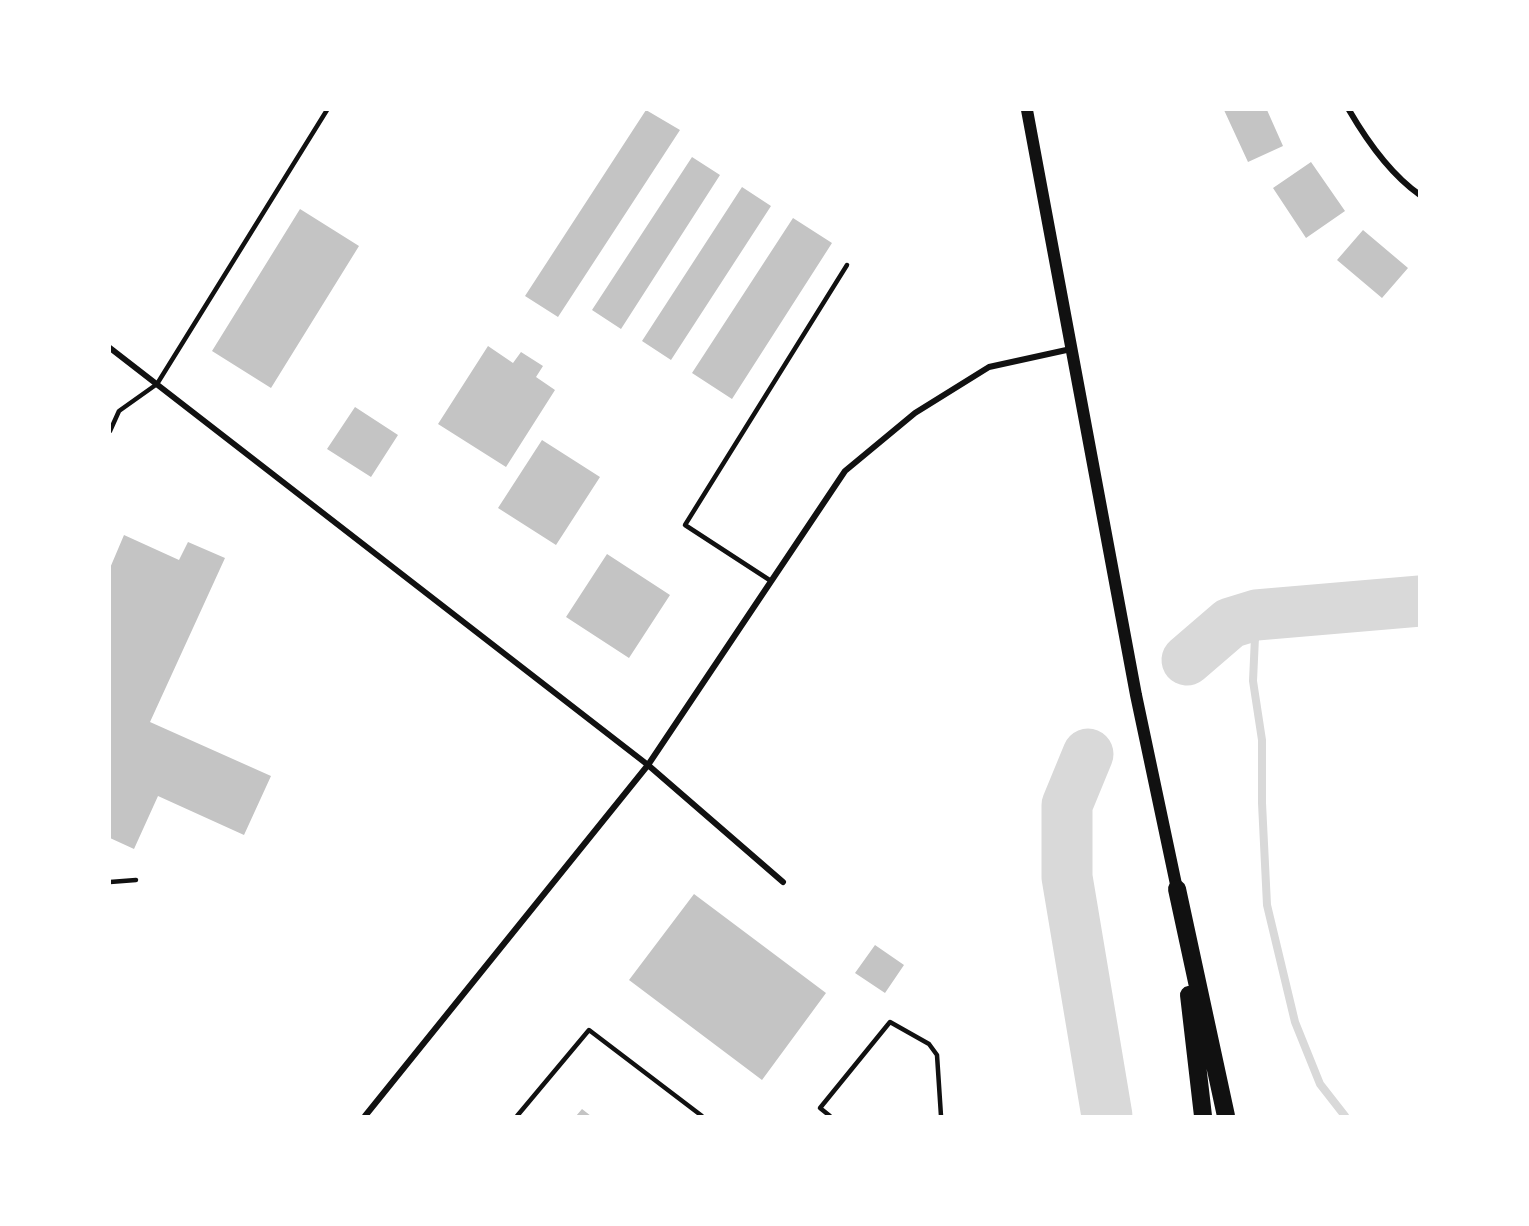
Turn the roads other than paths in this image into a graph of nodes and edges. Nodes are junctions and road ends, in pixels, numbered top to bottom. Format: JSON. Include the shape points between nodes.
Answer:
{"nodes":[{"id":1,"x":327,"y":110,"type":"edge"},
{"id":2,"x":1027,"y":110,"type":"edge"},
{"id":3,"x":1349,"y":110,"type":"edge"},
{"id":4,"x":1419,"y":195,"type":"edge"},
{"id":5,"x":847,"y":265,"type":"dead end"},
{"id":6,"x":110,"y":348,"type":"edge"},
{"id":7,"x":1071,"y":349,"type":"junction"},
{"id":8,"x":157,"y":384,"type":"junction"},
{"id":9,"x":110,"y":431,"type":"edge"},
{"id":10,"x":771,"y":581,"type":"junction"},
{"id":11,"x":648,"y":765,"type":"junction"},
{"id":12,"x":136,"y":880,"type":"dead end"},
{"id":13,"x":110,"y":882,"type":"edge"},
{"id":14,"x":783,"y":882,"type":"dead end"},
{"id":15,"x":1177,"y":889,"type":"junction"},
{"id":16,"x":365,"y":1116,"type":"edge"},
{"id":17,"x":517,"y":1116,"type":"edge"},
{"id":18,"x":702,"y":1116,"type":"edge"},
{"id":19,"x":830,"y":1116,"type":"edge"},
{"id":20,"x":940,"y":1116,"type":"edge"},
{"id":21,"x":1203,"y":1116,"type":"edge"},
{"id":22,"x":1226,"y":1116,"type":"edge"}],
"edges":[{"from":1,"to":8,"type":"lane"},
{"from":2,"to":7,"type":"main road"},
{"from":3,"to":4,"type":"street","via":[[1401,182]]},
{"from":5,"to":10,"type":"lane","via":[[686,525]]},
{"from":6,"to":8,"type":"street"},
{"from":7,"to":10,"type":"street","via":[[989,367],[915,412],[845,471]]},
{"from":7,"to":15,"type":"main road"},
{"from":8,"to":9,"type":"lane","via":[[119,411]]},
{"from":8,"to":11,"type":"street"},
{"from":10,"to":11,"type":"street"},
{"from":11,"to":14,"type":"street"},
{"from":11,"to":16,"type":"street"},
{"from":12,"to":13,"type":"lane"},
{"from":15,"to":21,"type":"highway"},
{"from":15,"to":22,"type":"highway"},
{"from":17,"to":18,"type":"lane","via":[[589,1030]]},
{"from":19,"to":20,"type":"lane","via":[[820,1108],[890,1022],[929,1044],[937,1055]]}]}
